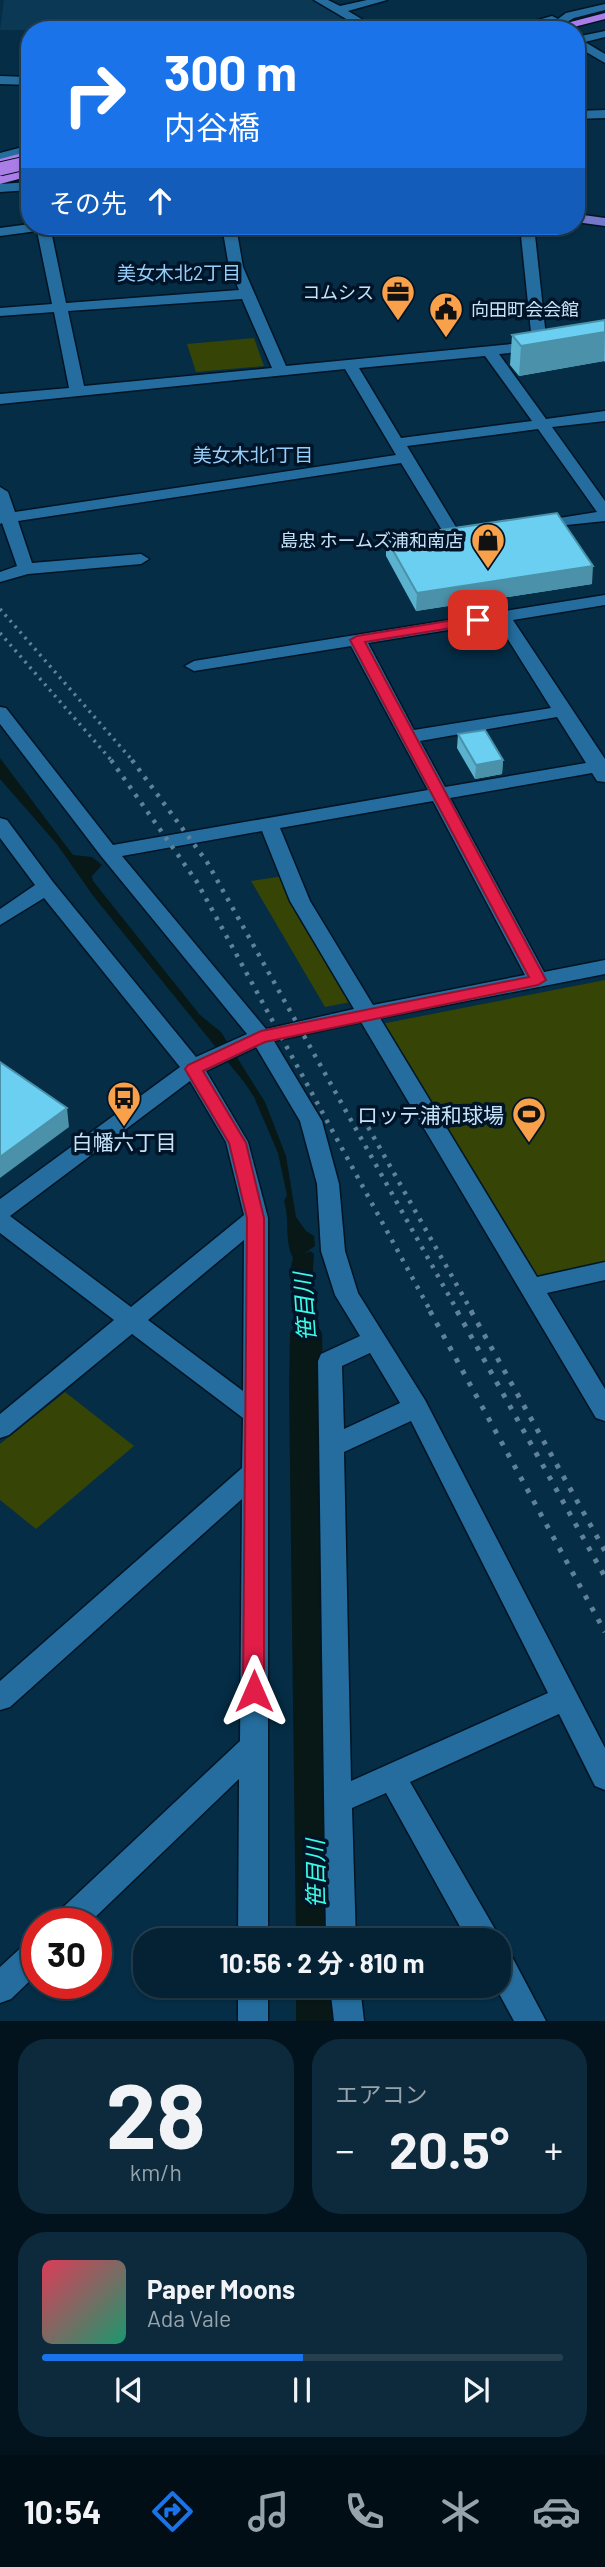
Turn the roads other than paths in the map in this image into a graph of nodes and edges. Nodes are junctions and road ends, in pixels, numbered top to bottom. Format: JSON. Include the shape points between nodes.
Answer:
{"nodes":[{"id":1,"x":320,"y":0,"type":"edge"},
{"id":2,"x":381,"y":0,"type":"edge"},
{"id":3,"x":605,"y":8,"type":"edge"},
{"id":4,"x":338,"y":10,"type":"junction"},
{"id":5,"x":605,"y":17,"type":"edge"},
{"id":6,"x":563,"y":18,"type":"junction"},
{"id":7,"x":358,"y":21,"type":"edge"},
{"id":8,"x":550,"y":21,"type":"edge"},
{"id":9,"x":560,"y":21,"type":"edge"},
{"id":10,"x":585,"y":21,"type":"edge"},
{"id":11,"x":585,"y":22,"type":"edge"},
{"id":12,"x":605,"y":25,"type":"edge"},
{"id":13,"x":585,"y":32,"type":"edge"},
{"id":14,"x":605,"y":33,"type":"edge"},
{"id":15,"x":585,"y":34,"type":"edge"},
{"id":16,"x":585,"y":42,"type":"edge"},
{"id":17,"x":605,"y":59,"type":"edge"},
{"id":18,"x":0,"y":80,"type":"edge"},
{"id":19,"x":21,"y":81,"type":"edge"},
{"id":20,"x":605,"y":114,"type":"edge"},
{"id":21,"x":585,"y":115,"type":"edge"},
{"id":22,"x":21,"y":151,"type":"edge"},
{"id":23,"x":0,"y":157,"type":"edge"},
{"id":24,"x":21,"y":164,"type":"edge"},
{"id":25,"x":0,"y":166,"type":"edge"},
{"id":26,"x":21,"y":168,"type":"edge"},
{"id":27,"x":21,"y":179,"type":"edge"},
{"id":28,"x":0,"y":182,"type":"edge"},
{"id":29,"x":21,"y":185,"type":"edge"},
{"id":30,"x":585,"y":219,"type":"edge"},
{"id":31,"x":605,"y":222,"type":"edge"},
{"id":32,"x":21,"y":229,"type":"edge"},
{"id":33,"x":0,"y":232,"type":"edge"},
{"id":34,"x":45,"y":235,"type":"edge"},
{"id":35,"x":231,"y":235,"type":"edge"},
{"id":36,"x":529,"y":235,"type":"edge"},
{"id":37,"x":247,"y":294,"type":"junction"},
{"id":38,"x":59,"y":307,"type":"junction"},
{"id":39,"x":0,"y":313,"type":"edge"},
{"id":40,"x":491,"y":353,"type":"junction"},
{"id":41,"x":350,"y":366,"type":"junction"},
{"id":42,"x":281,"y":372,"type":"junction"},
{"id":43,"x":77,"y":391,"type":"junction"},
{"id":44,"x":0,"y":399,"type":"edge"},
{"id":45,"x":605,"y":416,"type":"edge"},
{"id":46,"x":542,"y":424,"type":"junction"},
{"id":47,"x":397,"y":443,"type":"junction"},
{"id":48,"x":406,"y":458,"type":"junction"},
{"id":49,"x":0,"y":492,"type":"edge"},
{"id":50,"x":605,"y":514,"type":"edge"},
{"id":51,"x":4,"y":519,"type":"edge"},
{"id":52,"x":523,"y":528,"type":"edge"},
{"id":53,"x":481,"y":534,"type":"edge"},
{"id":54,"x":141,"y":559,"type":"dead end"},
{"id":55,"x":26,"y":569,"type":"junction"},
{"id":56,"x":0,"y":577,"type":"edge"},
{"id":57,"x":605,"y":600,"type":"edge"},
{"id":58,"x":502,"y":616,"type":"junction"},
{"id":59,"x":357,"y":640,"type":"junction"},
{"id":60,"x":194,"y":666,"type":"dead end"},
{"id":61,"x":563,"y":711,"type":"junction"},
{"id":62,"x":0,"y":712,"type":"edge"},
{"id":63,"x":408,"y":737,"type":"junction"},
{"id":64,"x":602,"y":770,"type":"edge"},
{"id":65,"x":438,"y":794,"type":"junction"},
{"id":66,"x":0,"y":824,"type":"edge"},
{"id":67,"x":269,"y":824,"type":"junction"},
{"id":68,"x":108,"y":852,"type":"junction"},
{"id":69,"x":46,"y":887,"type":"junction"},
{"id":70,"x":0,"y":918,"type":"edge"},
{"id":71,"x":605,"y":967,"type":"edge"},
{"id":72,"x":538,"y":980,"type":"junction"},
{"id":73,"x":368,"y":1013,"type":"junction"},
{"id":74,"x":256,"y":1039,"type":"junction"},
{"id":75,"x":198,"y":1066,"type":"junction"},
{"id":76,"x":0,"y":1211,"type":"edge"},
{"id":77,"x":256,"y":1218,"type":"junction"},
{"id":78,"x":0,"y":1220,"type":"edge"},
{"id":79,"x":605,"y":1270,"type":"edge"},
{"id":80,"x":531,"y":1287,"type":"junction"},
{"id":81,"x":131,"y":1320,"type":"junction"},
{"id":82,"x":375,"y":1340,"type":"junction"},
{"id":83,"x":416,"y":1408,"type":"junction"},
{"id":84,"x":605,"y":1411,"type":"edge"},
{"id":85,"x":254,"y":1413,"type":"junction"},
{"id":86,"x":0,"y":1428,"type":"edge"},
{"id":87,"x":334,"y":1445,"type":"junction"},
{"id":88,"x":254,"y":1473,"type":"junction"},
{"id":89,"x":565,"y":1698,"type":"junction"},
{"id":90,"x":0,"y":1699,"type":"edge"},
{"id":91,"x":254,"y":1746,"type":"junction"},
{"id":92,"x":601,"y":1761,"type":"edge"},
{"id":93,"x":393,"y":1777,"type":"junction"},
{"id":94,"x":337,"y":1801,"type":"junction"},
{"id":95,"x":84,"y":1908,"type":"edge"},
{"id":96,"x":253,"y":1928,"type":"edge"},
{"id":97,"x":341,"y":1928,"type":"edge"},
{"id":98,"x":478,"y":1928,"type":"edge"},
{"id":99,"x":21,"y":1968,"type":"edge"},
{"id":100,"x":511,"y":1985,"type":"edge"},
{"id":101,"x":0,"y":1988,"type":"edge"},
{"id":102,"x":253,"y":1998,"type":"edge"},
{"id":103,"x":346,"y":1998,"type":"edge"},
{"id":104,"x":253,"y":2021,"type":"edge"},
{"id":105,"x":349,"y":2021,"type":"edge"},
{"id":106,"x":531,"y":2021,"type":"edge"}],
"edges":[{"from":1,"to":4,"type":"street"},
{"from":2,"to":4,"type":"street"},
{"from":3,"to":6,"type":"street"},
{"from":4,"to":7,"type":"street"},
{"from":5,"to":10,"type":"highway"},
{"from":5,"to":11,"type":"highway"},
{"from":6,"to":8,"type":"street"},
{"from":6,"to":9,"type":"street"},
{"from":12,"to":13,"type":"highway"},
{"from":14,"to":15,"type":"street"},
{"from":16,"to":17,"type":"street"},
{"from":18,"to":19,"type":"street"},
{"from":20,"to":21,"type":"street"},
{"from":22,"to":23,"type":"street"},
{"from":24,"to":25,"type":"highway","bridge":true},
{"from":26,"to":28,"type":"highway"},
{"from":27,"to":28,"type":"highway"},
{"from":28,"to":29,"type":"street"},
{"from":30,"to":31,"type":"main road"},
{"from":32,"to":33,"type":"street"},
{"from":34,"to":38,"type":"street"},
{"from":35,"to":37,"type":"street"},
{"from":36,"to":40,"type":"street","via":[[547,345]]},
{"from":37,"to":38,"type":"street"},
{"from":37,"to":42,"type":"street"},
{"from":38,"to":39,"type":"street"},
{"from":38,"to":43,"type":"street"},
{"from":40,"to":41,"type":"street"},
{"from":40,"to":46,"type":"street"},
{"from":41,"to":42,"type":"street"},
{"from":41,"to":47,"type":"street"},
{"from":42,"to":43,"type":"street"},
{"from":43,"to":44,"type":"street"},
{"from":45,"to":46,"type":"street"},
{"from":46,"to":47,"type":"street"},
{"from":46,"to":50,"type":"street"},
{"from":47,"to":48,"type":"street"},
{"from":48,"to":51,"type":"street"},
{"from":48,"to":53,"type":"street","via":[[454,537]]},
{"from":49,"to":51,"type":"street"},
{"from":50,"to":52,"type":"street"},
{"from":51,"to":55,"type":"street"},
{"from":54,"to":55,"type":"street"},
{"from":55,"to":56,"type":"street"},
{"from":57,"to":58,"type":"street"},
{"from":58,"to":59,"type":"street"},
{"from":58,"to":61,"type":"street"},
{"from":59,"to":60,"type":"street"},
{"from":59,"to":63,"type":"street"},
{"from":61,"to":63,"type":"street"},
{"from":61,"to":64,"type":"street"},
{"from":62,"to":68,"type":"street"},
{"from":63,"to":65,"type":"street"},
{"from":64,"to":65,"type":"street"},
{"from":65,"to":67,"type":"street"},
{"from":65,"to":72,"type":"street"},
{"from":66,"to":69,"type":"street"},
{"from":67,"to":68,"type":"street"},
{"from":67,"to":73,"type":"street","via":[[300,901]]},
{"from":68,"to":74,"type":"street"},
{"from":69,"to":70,"type":"street"},
{"from":69,"to":75,"type":"street"},
{"from":71,"to":72,"type":"street"},
{"from":72,"to":73,"type":"street"},
{"from":73,"to":74,"type":"street"},
{"from":73,"to":80,"type":"street"},
{"from":74,"to":75,"type":"street"},
{"from":74,"to":82,"type":"street","via":[[311,1121],[327,1184],[340,1276]]},
{"from":75,"to":76,"type":"street"},
{"from":75,"to":77,"type":"street","via":[[237,1143]]},
{"from":77,"to":81,"type":"street"},
{"from":77,"to":85,"type":"street"},
{"from":78,"to":81,"type":"street"},
{"from":79,"to":80,"type":"street"},
{"from":80,"to":84,"type":"street"},
{"from":81,"to":85,"type":"street"},
{"from":81,"to":86,"type":"street"},
{"from":82,"to":83,"type":"street"},
{"from":82,"to":87,"type":"street","via":[[330,1361]]},
{"from":83,"to":87,"type":"street"},
{"from":83,"to":89,"type":"street"},
{"from":85,"to":88,"type":"street"},
{"from":87,"to":94,"type":"street"},
{"from":88,"to":90,"type":"street"},
{"from":88,"to":91,"type":"street"},
{"from":89,"to":92,"type":"street"},
{"from":89,"to":93,"type":"street"},
{"from":91,"to":95,"type":"street"},
{"from":91,"to":96,"type":"street"},
{"from":93,"to":94,"type":"street"},
{"from":93,"to":98,"type":"street"},
{"from":94,"to":97,"type":"street"},
{"from":99,"to":101,"type":"street"},
{"from":100,"to":106,"type":"street"},
{"from":102,"to":104,"type":"street"},
{"from":103,"to":105,"type":"street"}]}
